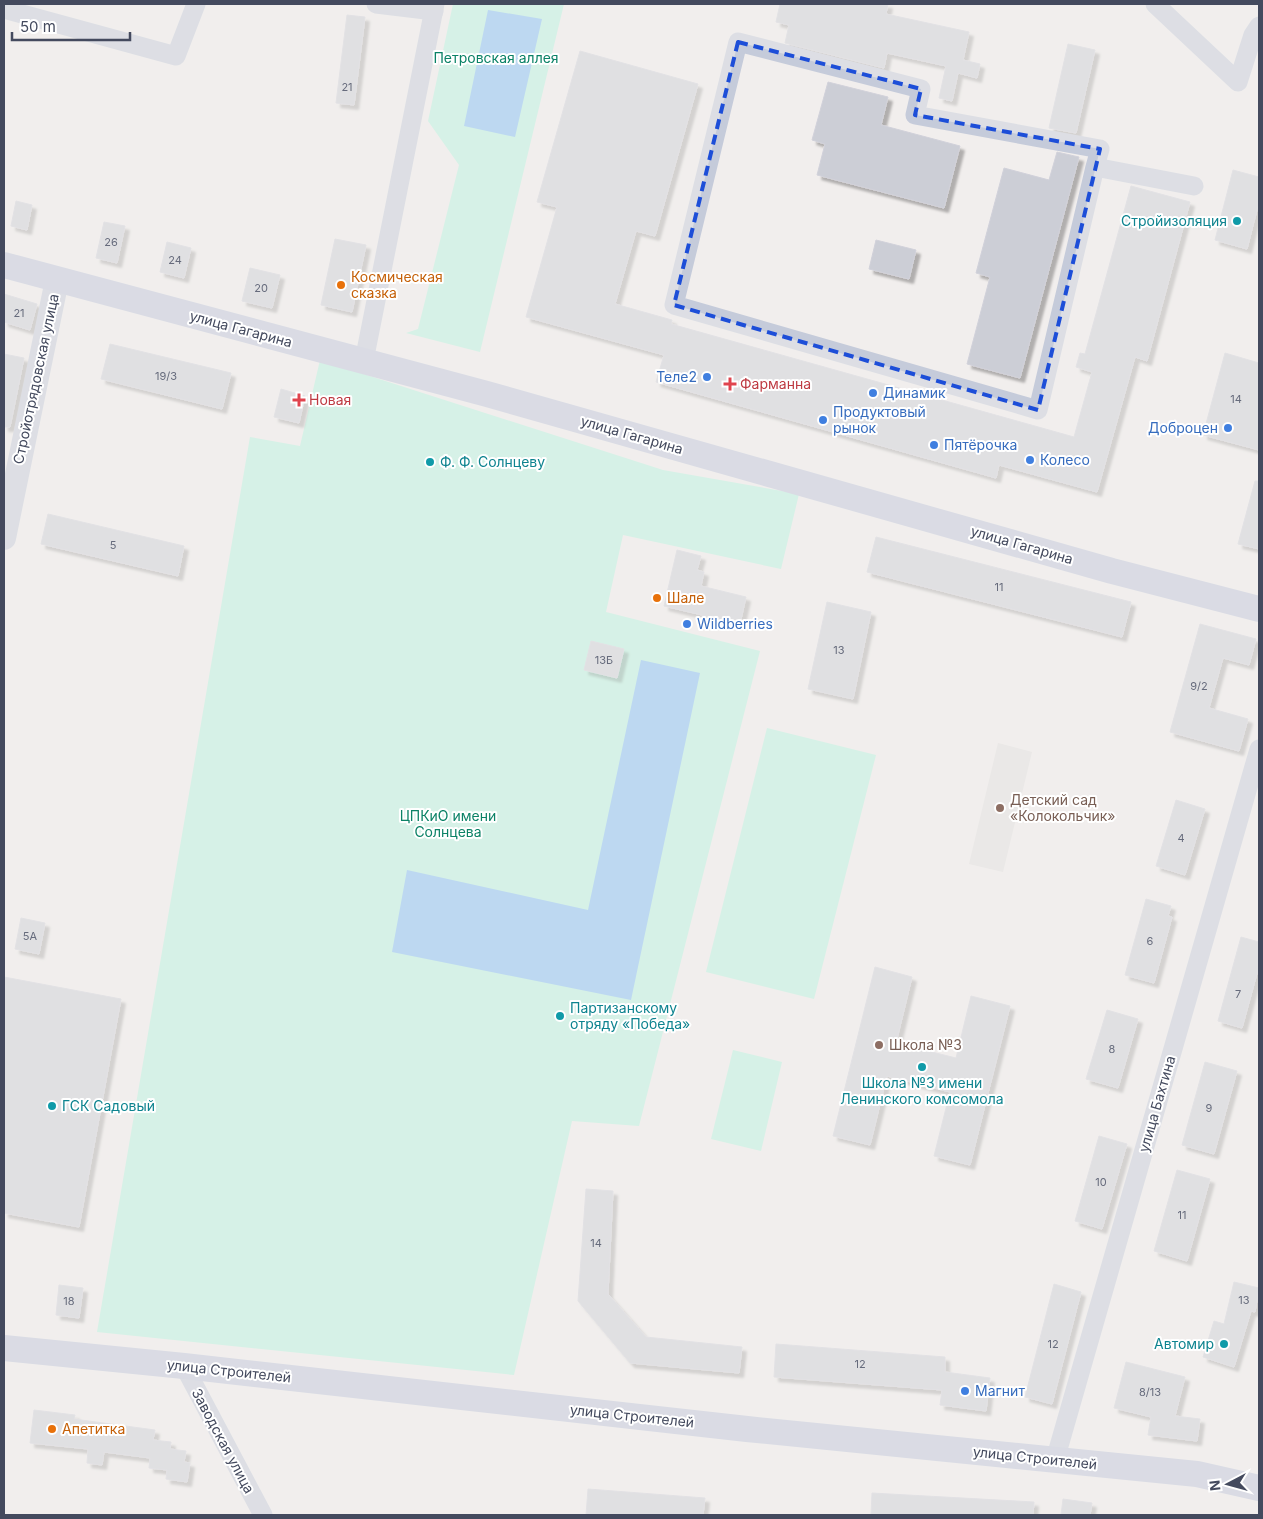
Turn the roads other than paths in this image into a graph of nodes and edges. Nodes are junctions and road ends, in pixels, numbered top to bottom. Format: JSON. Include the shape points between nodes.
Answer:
{"nodes":[{"id":1,"x":196,"y":4,"type":"edge"},
{"id":2,"x":376,"y":4,"type":"edge"},
{"id":3,"x":1155,"y":4,"type":"edge"},
{"id":4,"x":434,"y":7,"type":"edge"},
{"id":5,"x":4,"y":8,"type":"edge"},
{"id":6,"x":1259,"y":26,"type":"edge"},
{"id":7,"x":1095,"y":167,"type":"junction"},
{"id":8,"x":1194,"y":186,"type":"dead end"},
{"id":9,"x":4,"y":264,"type":"edge"},
{"id":10,"x":57,"y":280,"type":"junction"},
{"id":11,"x":364,"y":361,"type":"junction"},
{"id":12,"x":4,"y":538,"type":"edge"},
{"id":13,"x":1259,"y":609,"type":"edge"},
{"id":14,"x":1259,"y":748,"type":"edge"},
{"id":15,"x":4,"y":1348,"type":"edge"},
{"id":16,"x":184,"y":1366,"type":"junction"},
{"id":17,"x":1055,"y":1460,"type":"junction"},
{"id":18,"x":1259,"y":1488,"type":"edge"},
{"id":19,"x":263,"y":1515,"type":"edge"}],
"edges":[{"from":1,"to":5,"type":"street","via":[[176,56]]},
{"from":2,"to":4,"type":"street"},
{"from":3,"to":6,"type":"street","via":[[1238,82]]},
{"from":4,"to":11,"type":"street"},
{"from":7,"to":7,"type":"street","via":[[1038,410],[674,305],[738,42],[921,89],[915,115],[1100,149]]},
{"from":7,"to":8,"type":"street"},
{"from":9,"to":10,"type":"main road","name":"улица Гагарина"},
{"from":10,"to":11,"type":"main road","name":"улица Гагарина"},
{"from":10,"to":12,"type":"street","name":"Стройотрядовская улица"},
{"from":11,"to":13,"type":"main road","name":"улица Гагарина","via":[[1112,571]]},
{"from":14,"to":17,"type":"street","name":"улица Бахтина"},
{"from":15,"to":16,"type":"main road","name":"улица Строителей"},
{"from":16,"to":17,"type":"main road","name":"улица Строителей"},
{"from":16,"to":19,"type":"street","name":"Заводская улица"},
{"from":17,"to":18,"type":"main road","name":"улица Строителей","via":[[1197,1474]]}]}
